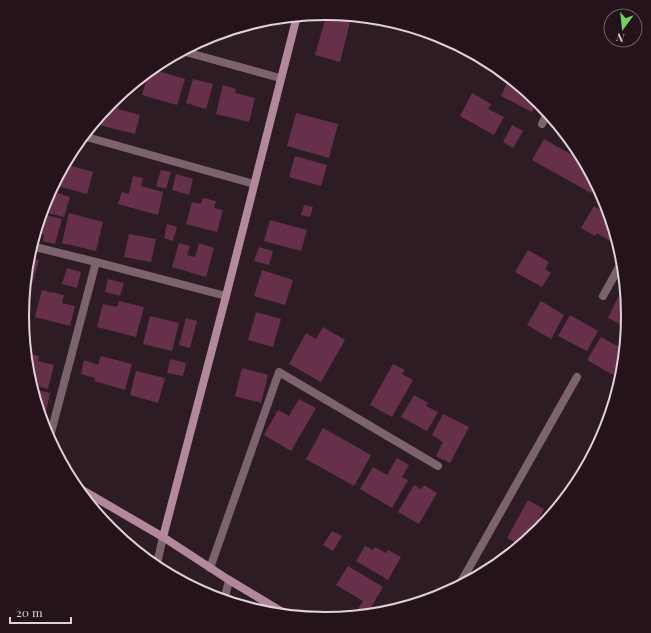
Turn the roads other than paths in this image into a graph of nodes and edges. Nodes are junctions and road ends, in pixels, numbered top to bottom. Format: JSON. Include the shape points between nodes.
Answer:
{"nodes":[{"id":1,"x":295,"y":22,"type":"edge"},
{"id":2,"x":190,"y":53,"type":"edge"},
{"id":3,"x":280,"y":78,"type":"junction"},
{"id":4,"x":545,"y":118,"type":"edge"},
{"id":5,"x":542,"y":124,"type":"dead end"},
{"id":6,"x":89,"y":138,"type":"edge"},
{"id":7,"x":254,"y":184,"type":"junction"},
{"id":8,"x":37,"y":248,"type":"edge"},
{"id":9,"x":96,"y":262,"type":"junction"},
{"id":10,"x":618,"y":270,"type":"edge"},
{"id":11,"x":226,"y":296,"type":"junction"},
{"id":12,"x":604,"y":296,"type":"dead end"},
{"id":13,"x":577,"y":377,"type":"dead end"},
{"id":14,"x":52,"y":429,"type":"edge"},
{"id":15,"x":438,"y":466,"type":"dead end"},
{"id":16,"x":87,"y":493,"type":"edge"},
{"id":17,"x":163,"y":537,"type":"junction"},
{"id":18,"x":158,"y":561,"type":"edge"},
{"id":19,"x":210,"y":568,"type":"junction"},
{"id":20,"x":463,"y":579,"type":"edge"},
{"id":21,"x":229,"y":580,"type":"junction"},
{"id":22,"x":225,"y":595,"type":"edge"},
{"id":23,"x":276,"y":608,"type":"edge"}],
"edges":[{"from":1,"to":3,"type":"street"},
{"from":2,"to":3,"type":"street"},
{"from":3,"to":7,"type":"street"},
{"from":4,"to":5,"type":"street"},
{"from":6,"to":7,"type":"street"},
{"from":7,"to":11,"type":"street"},
{"from":8,"to":9,"type":"street"},
{"from":9,"to":11,"type":"street"},
{"from":9,"to":14,"type":"street"},
{"from":10,"to":12,"type":"street"},
{"from":11,"to":17,"type":"street"},
{"from":13,"to":20,"type":"street"},
{"from":15,"to":19,"type":"street","via":[[279,372]]},
{"from":16,"to":17,"type":"street"},
{"from":17,"to":18,"type":"street"},
{"from":17,"to":19,"type":"street"},
{"from":19,"to":21,"type":"street"},
{"from":21,"to":22,"type":"street"},
{"from":21,"to":23,"type":"street"}]}
